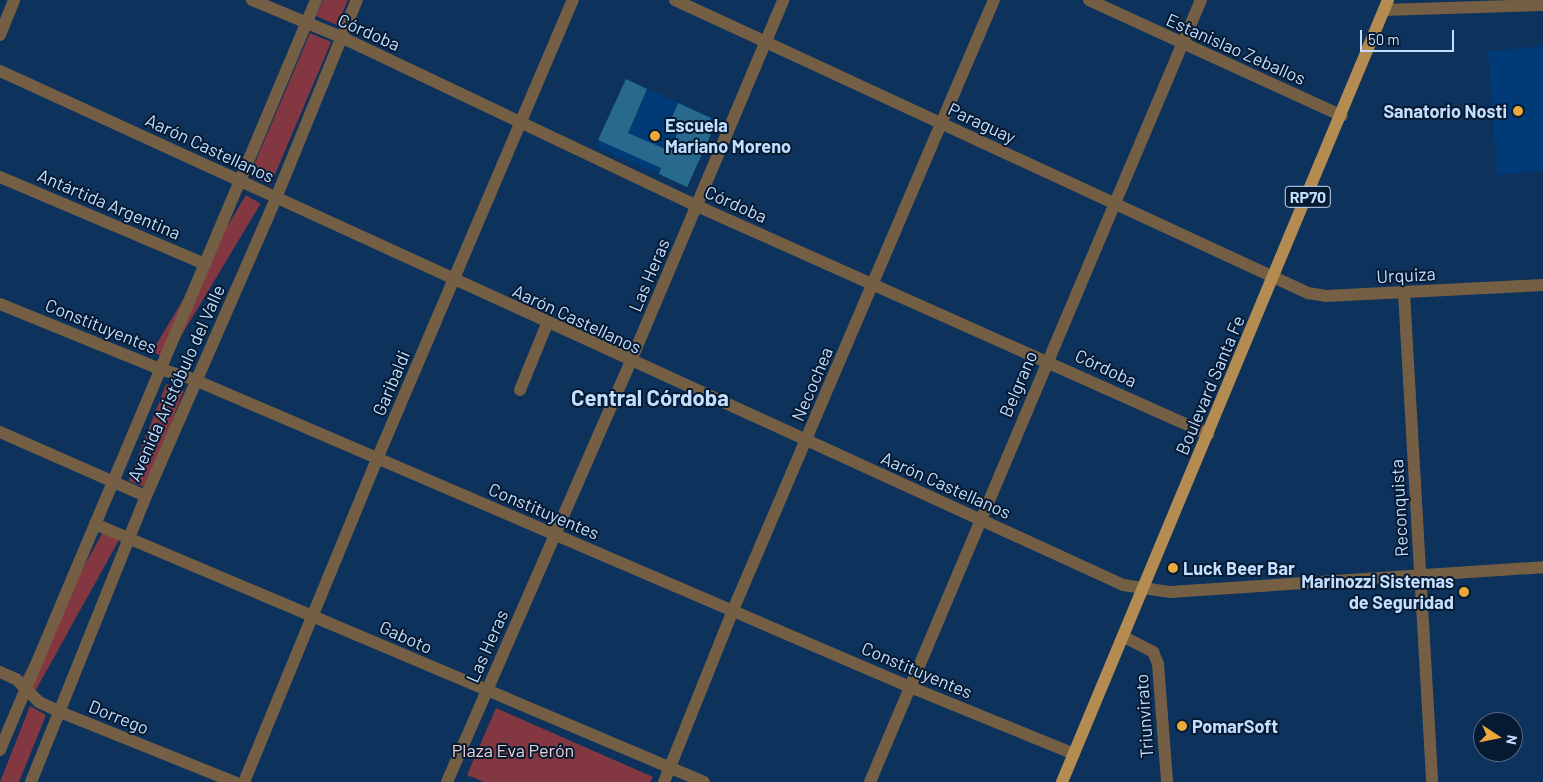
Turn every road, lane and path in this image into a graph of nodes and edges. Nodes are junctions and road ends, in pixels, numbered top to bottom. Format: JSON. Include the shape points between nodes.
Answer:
{"nodes":[{"id":1,"x":14,"y":0,"type":"edge"},
{"id":2,"x":252,"y":0,"type":"edge"},
{"id":3,"x":316,"y":0,"type":"edge"},
{"id":4,"x":357,"y":0,"type":"edge"},
{"id":5,"x":573,"y":0,"type":"edge"},
{"id":6,"x":675,"y":0,"type":"edge"},
{"id":7,"x":783,"y":0,"type":"edge"},
{"id":8,"x":994,"y":0,"type":"edge"},
{"id":9,"x":1089,"y":0,"type":"edge"},
{"id":10,"x":1201,"y":0,"type":"edge"},
{"id":11,"x":1386,"y":5,"type":"edge"},
{"id":12,"x":1543,"y":5,"type":"edge"},
{"id":13,"x":306,"y":24,"type":"junction"},
{"id":14,"x":0,"y":35,"type":"edge"},
{"id":15,"x":341,"y":37,"type":"junction"},
{"id":16,"x":765,"y":42,"type":"junction"},
{"id":17,"x":1183,"y":44,"type":"junction"},
{"id":18,"x":0,"y":71,"type":"edge"},
{"id":19,"x":1342,"y":116,"type":"junction"},
{"id":20,"x":522,"y":121,"type":"junction"},
{"id":21,"x":941,"y":122,"type":"junction"},
{"id":22,"x":0,"y":177,"type":"edge"},
{"id":23,"x":240,"y":179,"type":"junction"},
{"id":24,"x":276,"y":198,"type":"junction"},
{"id":25,"x":1114,"y":205,"type":"junction"},
{"id":26,"x":697,"y":206,"type":"junction"},
{"id":27,"x":205,"y":264,"type":"junction"},
{"id":28,"x":1274,"y":278,"type":"junction"},
{"id":29,"x":454,"y":282,"type":"junction"},
{"id":30,"x":874,"y":284,"type":"junction"},
{"id":31,"x":1543,"y":284,"type":"edge"},
{"id":32,"x":1404,"y":293,"type":"junction"},
{"id":33,"x":0,"y":304,"type":"edge"},
{"id":34,"x":547,"y":324,"type":"junction"},
{"id":35,"x":1047,"y":361,"type":"junction"},
{"id":36,"x":630,"y":362,"type":"junction"},
{"id":37,"x":160,"y":369,"type":"junction"},
{"id":38,"x":195,"y":380,"type":"junction"},
{"id":39,"x":520,"y":390,"type":"dead end"},
{"id":40,"x":0,"y":432,"type":"edge"},
{"id":41,"x":1208,"y":434,"type":"junction"},
{"id":42,"x":806,"y":442,"type":"junction"},
{"id":43,"x":377,"y":459,"type":"junction"},
{"id":44,"x":113,"y":481,"type":"junction"},
{"id":45,"x":146,"y":496,"type":"junction"},
{"id":46,"x":980,"y":518,"type":"junction"},
{"id":47,"x":95,"y":524,"type":"junction"},
{"id":48,"x":555,"y":534,"type":"junction"},
{"id":49,"x":129,"y":538,"type":"junction"},
{"id":50,"x":1543,"y":567,"type":"edge"},
{"id":51,"x":1421,"y":577,"type":"junction"},
{"id":52,"x":1142,"y":590,"type":"junction"},
{"id":53,"x":733,"y":610,"type":"junction"},
{"id":54,"x":312,"y":616,"type":"junction"},
{"id":55,"x":1124,"y":637,"type":"junction"},
{"id":56,"x":0,"y":672,"type":"edge"},
{"id":57,"x":910,"y":687,"type":"junction"},
{"id":58,"x":26,"y":689,"type":"junction"},
{"id":59,"x":486,"y":691,"type":"junction"},
{"id":60,"x":60,"y":712,"type":"junction"},
{"id":61,"x":0,"y":750,"type":"edge"},
{"id":62,"x":1074,"y":754,"type":"junction"},
{"id":63,"x":670,"y":768,"type":"junction"},
{"id":64,"x":31,"y":782,"type":"edge"},
{"id":65,"x":234,"y":782,"type":"edge"},
{"id":66,"x":244,"y":782,"type":"edge"},
{"id":67,"x":447,"y":782,"type":"edge"},
{"id":68,"x":664,"y":782,"type":"edge"},
{"id":69,"x":704,"y":782,"type":"edge"},
{"id":70,"x":870,"y":782,"type":"edge"},
{"id":71,"x":1062,"y":782,"type":"edge"},
{"id":72,"x":1166,"y":782,"type":"edge"},
{"id":73,"x":1432,"y":782,"type":"edge"}],
"edges":[{"from":1,"to":14,"type":"street"},
{"from":2,"to":13,"type":"street","name":"Córdoba"},
{"from":3,"to":13,"type":"street","name":"Avenida Aristóbulo del Valle"},
{"from":4,"to":15,"type":"street","name":"Avenida Aristóbulo del Valle"},
{"from":5,"to":20,"type":"street","name":"Garibaldi"},
{"from":6,"to":16,"type":"street","name":"Paraguay"},
{"from":7,"to":16,"type":"street","name":"Las Heras"},
{"from":8,"to":21,"type":"street","name":"Necochea"},
{"from":9,"to":17,"type":"street","name":"Estanislao Zeballos"},
{"from":10,"to":17,"type":"street","name":"Belgrano"},
{"from":11,"to":12,"type":"street"},
{"from":11,"to":19,"type":"main road","name":"Boulevard Santa Fe","number":"RP70"},
{"from":13,"to":15,"type":"street","name":"Córdoba"},
{"from":13,"to":23,"type":"street","name":"Avenida Aristóbulo del Valle"},
{"from":15,"to":20,"type":"street","name":"Córdoba"},
{"from":15,"to":24,"type":"street","name":"Avenida Aristóbulo del Valle"},
{"from":16,"to":21,"type":"street","name":"Paraguay"},
{"from":16,"to":26,"type":"street","name":"Las Heras"},
{"from":17,"to":19,"type":"street","name":"Estanislao Zeballos"},
{"from":17,"to":25,"type":"street","name":"Belgrano"},
{"from":18,"to":23,"type":"street","name":"Aarón Castellanos"},
{"from":19,"to":28,"type":"main road","name":"Boulevard Santa Fe","number":"RP70"},
{"from":20,"to":26,"type":"street","name":"Córdoba"},
{"from":20,"to":29,"type":"street","name":"Garibaldi"},
{"from":21,"to":25,"type":"street","name":"Paraguay"},
{"from":21,"to":30,"type":"street","name":"Necochea"},
{"from":22,"to":27,"type":"street","name":"Antártida Argentina"},
{"from":23,"to":24,"type":"street","name":"Aarón Castellanos"},
{"from":23,"to":27,"type":"street","name":"Avenida Aristóbulo del Valle"},
{"from":24,"to":29,"type":"street","name":"Aarón Castellanos"},
{"from":24,"to":38,"type":"street","name":"Avenida Aristóbulo del Valle"},
{"from":25,"to":28,"type":"street","name":"Paraguay"},
{"from":25,"to":35,"type":"street","name":"Belgrano"},
{"from":26,"to":30,"type":"street","name":"Córdoba"},
{"from":26,"to":36,"type":"street","name":"Las Heras"},
{"from":27,"to":37,"type":"street","name":"Avenida Aristóbulo del Valle"},
{"from":28,"to":32,"type":"street","name":"Urquiza","via":[[1308,293],[1326,296]]},
{"from":28,"to":41,"type":"main road","name":"Boulevard Santa Fe","number":"RP70"},
{"from":29,"to":34,"type":"street","name":"Aarón Castellanos"},
{"from":29,"to":43,"type":"street","name":"Garibaldi"},
{"from":30,"to":35,"type":"street","name":"Córdoba"},
{"from":30,"to":42,"type":"street","name":"Necochea"},
{"from":31,"to":32,"type":"street","name":"Urquiza"},
{"from":32,"to":51,"type":"street","name":"Reconquista"},
{"from":33,"to":37,"type":"street","name":"Constituyentes"},
{"from":34,"to":36,"type":"street","name":"Aarón Castellanos"},
{"from":34,"to":39,"type":"street"},
{"from":35,"to":41,"type":"street","name":"Córdoba"},
{"from":35,"to":46,"type":"street","name":"Belgrano"},
{"from":36,"to":42,"type":"street","name":"Aarón Castellanos"},
{"from":36,"to":48,"type":"street","name":"Las Heras"},
{"from":37,"to":38,"type":"street","name":"Constituyentes"},
{"from":37,"to":44,"type":"street","name":"Avenida Aristóbulo del Valle"},
{"from":38,"to":43,"type":"street","name":"Constituyentes"},
{"from":38,"to":45,"type":"street","name":"Avenida Aristóbulo del Valle"},
{"from":40,"to":44,"type":"street"},
{"from":41,"to":52,"type":"main road","name":"Boulevard Santa Fe","number":"RP70"},
{"from":42,"to":46,"type":"street","name":"Aarón Castellanos"},
{"from":42,"to":53,"type":"street","name":"Necochea"},
{"from":43,"to":48,"type":"street","name":"Constituyentes"},
{"from":43,"to":54,"type":"street","name":"Garibaldi"},
{"from":44,"to":45,"type":"street"},
{"from":44,"to":47,"type":"street","name":"Avenida Aristóbulo del Valle"},
{"from":45,"to":49,"type":"street","name":"Avenida Aristóbulo del Valle"},
{"from":46,"to":52,"type":"street","name":"Aarón Castellanos","via":[[1123,585]]},
{"from":46,"to":57,"type":"street","name":"Belgrano"},
{"from":47,"to":49,"type":"street","name":"Gaboto"},
{"from":47,"to":58,"type":"street","name":"Avenida Aristóbulo del Valle"},
{"from":48,"to":53,"type":"street","name":"Constituyentes"},
{"from":48,"to":59,"type":"street","name":"Las Heras"},
{"from":49,"to":54,"type":"street","name":"Gaboto"},
{"from":49,"to":60,"type":"street","name":"Avenida Aristóbulo del Valle"},
{"from":50,"to":51,"type":"street","name":"Aarón Castellanos"},
{"from":51,"to":52,"type":"street","name":"Aarón Castellanos","via":[[1170,592]]},
{"from":51,"to":73,"type":"street","name":"Reconquista"},
{"from":52,"to":55,"type":"main road","name":"Boulevard Santa Fe","number":"RP70"},
{"from":53,"to":57,"type":"street","name":"Constituyentes"},
{"from":53,"to":63,"type":"street","name":"Necochea"},
{"from":54,"to":59,"type":"street","name":"Gaboto"},
{"from":54,"to":66,"type":"street","name":"Garibaldi"},
{"from":55,"to":62,"type":"main road","name":"Boulevard Santa Fe","number":"RP70"},
{"from":55,"to":72,"type":"street","name":"Triunvirato","via":[[1153,652],[1158,664]]},
{"from":56,"to":58,"type":"street","name":"Dorrego","via":[[16,678]]},
{"from":57,"to":62,"type":"street","name":"Constituyentes"},
{"from":57,"to":70,"type":"street","name":"Belgrano"},
{"from":58,"to":60,"type":"street","name":"Dorrego","via":[[39,702]]},
{"from":58,"to":61,"type":"street","name":"Avenida Aristóbulo del Valle"},
{"from":59,"to":63,"type":"street","name":"Gaboto"},
{"from":59,"to":67,"type":"street","name":"Las Heras"},
{"from":60,"to":64,"type":"street","name":"Avenida Aristóbulo del Valle"},
{"from":60,"to":65,"type":"street","name":"Dorrego"},
{"from":62,"to":71,"type":"main road","name":"Boulevard Santa Fe","number":"RP70"},
{"from":63,"to":68,"type":"street","name":"Necochea"},
{"from":63,"to":69,"type":"street","name":"Gaboto"}]}
